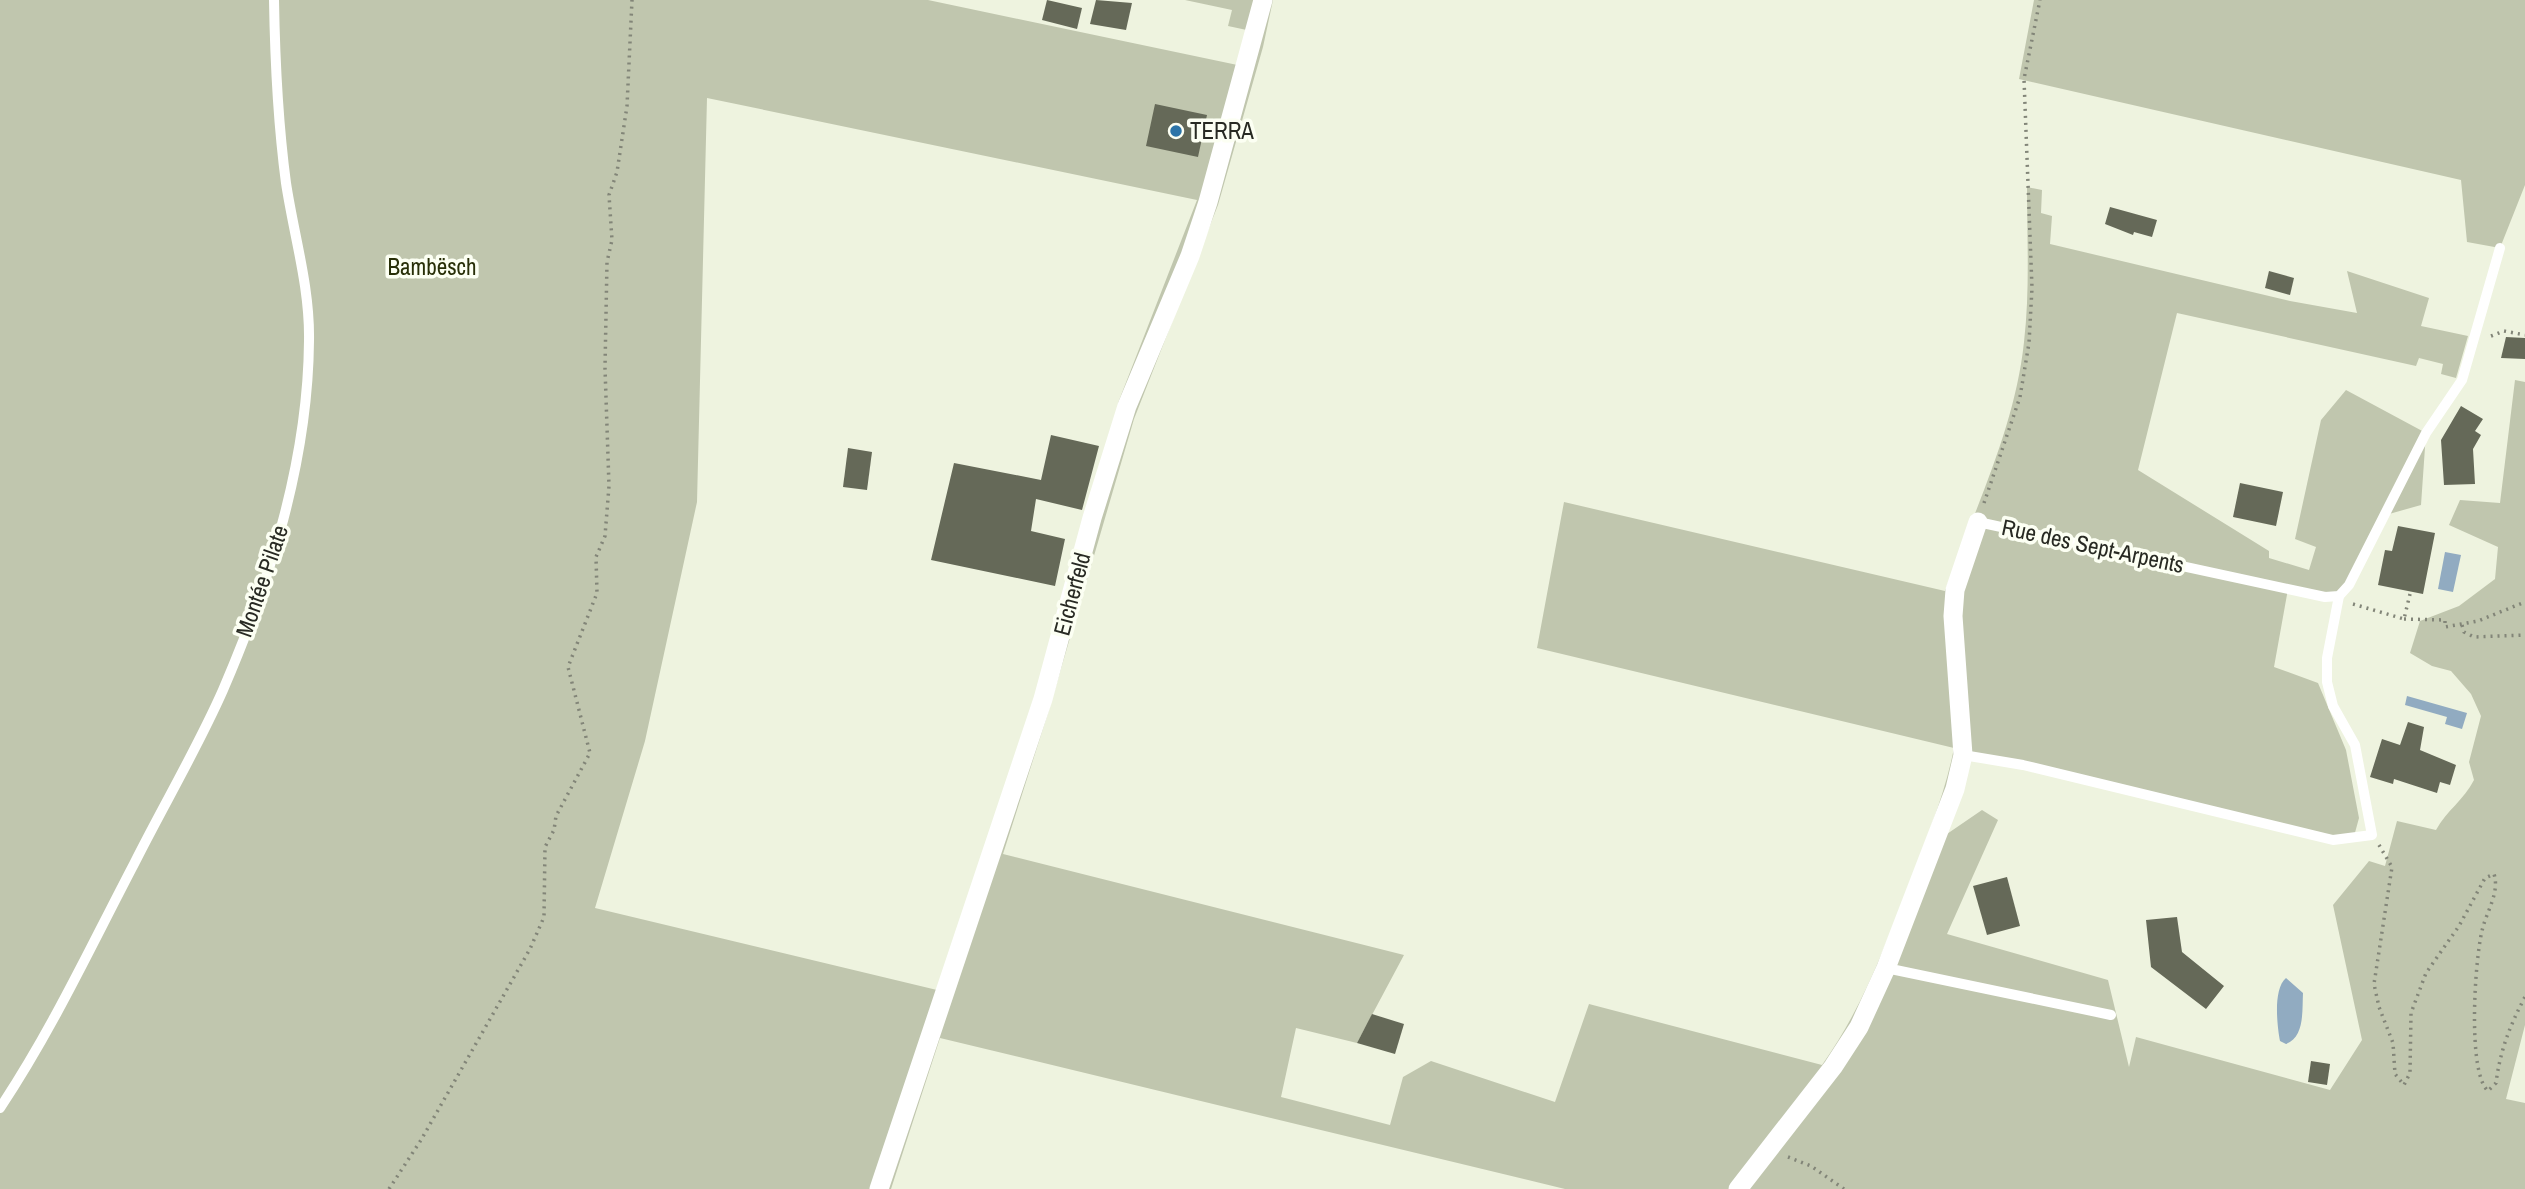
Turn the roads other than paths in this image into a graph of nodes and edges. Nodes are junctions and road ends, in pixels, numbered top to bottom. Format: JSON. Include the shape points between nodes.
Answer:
{"nodes":[{"id":1,"x":274,"y":0,"type":"edge"},
{"id":2,"x":1264,"y":0,"type":"edge"},
{"id":3,"x":2500,"y":248,"type":"dead end"},
{"id":4,"x":1978,"y":522,"type":"joint"},
{"id":5,"x":2339,"y":596,"type":"junction"},
{"id":6,"x":1963,"y":755,"type":"junction"},
{"id":7,"x":1886,"y":968,"type":"junction"},
{"id":8,"x":2111,"y":1016,"type":"dead end"},
{"id":9,"x":0,"y":1108,"type":"edge"},
{"id":10,"x":879,"y":1189,"type":"edge"},
{"id":11,"x":1738,"y":1189,"type":"edge"}],
"edges":[{"from":1,"to":9,"type":"lane","name":"Montée Pilate","via":[[286,183],[305,283],[309,341],[291,494],[222,691],[38,1051]]},
{"from":2,"to":10,"type":"street","name":"Eicherfeld","via":[[1208,202],[1128,406],[1043,699]]},
{"from":3,"to":5,"type":"lane","via":[[2462,380],[2426,433],[2349,585]]},
{"from":4,"to":5,"type":"lane","name":"Rue des Sept-Arpents","via":[[2325,597]]},
{"from":4,"to":6,"type":"street","name":"Rue des Sept-Arpents","via":[[1955,590],[1953,616]]},
{"from":5,"to":6,"type":"lane","via":[[2327,682],[2333,706],[2355,745],[2372,835],[2333,840],[2023,765]]},
{"from":6,"to":7,"type":"street","name":"Rue des Sept-Arpents","via":[[1955,789]]},
{"from":7,"to":8,"type":"lane"},
{"from":7,"to":11,"type":"street","name":"Rue des Sept-Arpents","via":[[1859,1027],[1833,1067]]}]}
